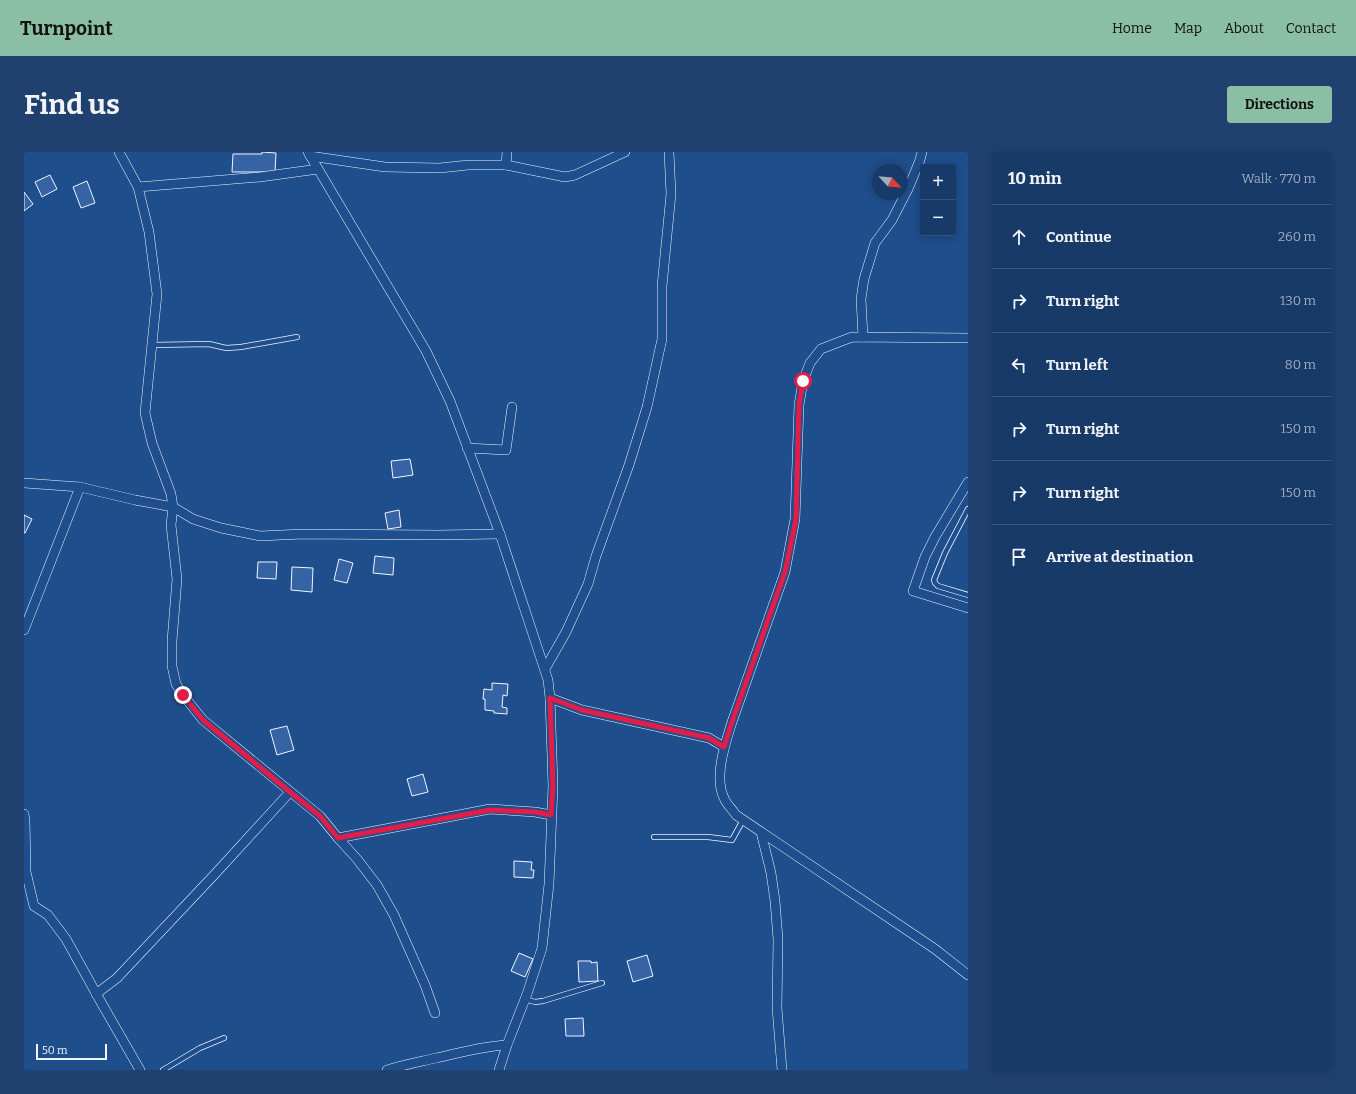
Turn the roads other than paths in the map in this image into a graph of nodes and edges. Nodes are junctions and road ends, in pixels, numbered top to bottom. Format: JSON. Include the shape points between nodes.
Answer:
{"nodes":[{"id":1,"x":119,"y":152,"type":"edge"},
{"id":2,"x":507,"y":152,"type":"edge"},
{"id":3,"x":624,"y":152,"type":"edge"},
{"id":4,"x":669,"y":152,"type":"edge"},
{"id":5,"x":922,"y":152,"type":"edge"},
{"id":6,"x":309,"y":154,"type":"edge"},
{"id":7,"x":506,"y":165,"type":"junction"},
{"id":8,"x":318,"y":169,"type":"junction"},
{"id":9,"x":138,"y":187,"type":"junction"},
{"id":10,"x":297,"y":336,"type":"dead end"},
{"id":11,"x":862,"y":337,"type":"junction"},
{"id":12,"x":968,"y":338,"type":"edge"},
{"id":13,"x":153,"y":345,"type":"junction"},
{"id":14,"x":512,"y":407,"type":"dead end"},
{"id":15,"x":467,"y":448,"type":"junction"},
{"id":16,"x":968,"y":482,"type":"edge"},
{"id":17,"x":24,"y":483,"type":"edge"},
{"id":18,"x":80,"y":487,"type":"junction"},
{"id":19,"x":173,"y":507,"type":"junction"},
{"id":20,"x":968,"y":509,"type":"edge"},
{"id":21,"x":500,"y":534,"type":"junction"},
{"id":22,"x":968,"y":595,"type":"edge"},
{"id":23,"x":968,"y":608,"type":"edge"},
{"id":24,"x":24,"y":630,"type":"edge"},
{"id":25,"x":545,"y":670,"type":"junction"},
{"id":26,"x":550,"y":698,"type":"junction"},
{"id":27,"x":724,"y":747,"type":"junction"},
{"id":28,"x":290,"y":792,"type":"junction"},
{"id":29,"x":24,"y":814,"type":"edge"},
{"id":30,"x":551,"y":815,"type":"junction"},
{"id":31,"x":743,"y":820,"type":"junction"},
{"id":32,"x":761,"y":832,"type":"junction"},
{"id":33,"x":654,"y":837,"type":"dead end"},
{"id":34,"x":338,"y":838,"type":"junction"},
{"id":35,"x":968,"y":975,"type":"edge"},
{"id":36,"x":602,"y":983,"type":"dead end"},
{"id":37,"x":96,"y":994,"type":"junction"},
{"id":38,"x":525,"y":999,"type":"junction"},
{"id":39,"x":435,"y":1013,"type":"dead end"},
{"id":40,"x":224,"y":1038,"type":"dead end"},
{"id":41,"x":507,"y":1045,"type":"junction"},
{"id":42,"x":140,"y":1070,"type":"edge"},
{"id":43,"x":163,"y":1070,"type":"edge"},
{"id":44,"x":387,"y":1070,"type":"edge"},
{"id":45,"x":499,"y":1070,"type":"edge"},
{"id":46,"x":782,"y":1070,"type":"edge"}],
"edges":[{"from":1,"to":9,"type":"street"},
{"from":2,"to":7,"type":"street"},
{"from":3,"to":7,"type":"street","via":[[575,175],[565,177]]},
{"from":4,"to":25,"type":"street","via":[[671,194],[662,286],[662,339],[647,407],[588,584]]},
{"from":5,"to":11,"type":"street","via":[[908,189],[892,220],[875,243],[861,299]]},
{"from":6,"to":7,"type":"street","via":[[385,167]]},
{"from":6,"to":8,"type":"street"},
{"from":8,"to":9,"type":"street","via":[[260,177]]},
{"from":8,"to":15,"type":"street","via":[[426,351],[450,401]]},
{"from":9,"to":13,"type":"street","via":[[149,232],[157,294]]},
{"from":10,"to":13,"type":"lane","via":[[226,348],[209,344]]},
{"from":11,"to":12,"type":"street"},
{"from":11,"to":27,"type":"street","via":[[852,337],[821,349],[810,363],[803,381],[799,405],[796,519],[785,572]]},
{"from":13,"to":19,"type":"street","via":[[145,413]]},
{"from":14,"to":15,"type":"street","via":[[506,450]]},
{"from":15,"to":21,"type":"street"},
{"from":16,"to":23,"type":"street","via":[[935,537],[913,591]]},
{"from":17,"to":18,"type":"street"},
{"from":18,"to":19,"type":"street"},
{"from":18,"to":24,"type":"street"},
{"from":19,"to":21,"type":"street","via":[[193,519],[260,536]]},
{"from":19,"to":28,"type":"street","via":[[171,525],[177,579],[172,660],[176,684],[203,720]]},
{"from":20,"to":22,"type":"lane","via":[[934,580],[938,586]]},
{"from":21,"to":25,"type":"street"},
{"from":25,"to":26,"type":"street"},
{"from":26,"to":27,"type":"street","via":[[582,710],[709,738]]},
{"from":26,"to":30,"type":"street","via":[[553,786]]},
{"from":27,"to":31,"type":"street","via":[[720,771],[724,800]]},
{"from":28,"to":34,"type":"street","via":[[320,816]]},
{"from":28,"to":37,"type":"street","via":[[117,978]]},
{"from":29,"to":37,"type":"street","via":[[26,872],[34,906],[48,915],[66,939]]},
{"from":30,"to":34,"type":"street","via":[[490,810]]},
{"from":30,"to":38,"type":"street","via":[[549,884],[542,948]]},
{"from":31,"to":32,"type":"street"},
{"from":31,"to":33,"type":"lane","via":[[732,840],[708,837]]},
{"from":32,"to":35,"type":"street","via":[[935,949]]},
{"from":32,"to":46,"type":"street","via":[[771,873],[776,916],[777,1008]]},
{"from":34,"to":39,"type":"street","via":[[377,885],[394,915],[426,985]]},
{"from":36,"to":38,"type":"lane","via":[[543,1001]]},
{"from":37,"to":42,"type":"street"},
{"from":38,"to":41,"type":"street"},
{"from":40,"to":43,"type":"lane","via":[[200,1048]]},
{"from":41,"to":44,"type":"street","via":[[490,1046]]},
{"from":41,"to":45,"type":"street"}]}
